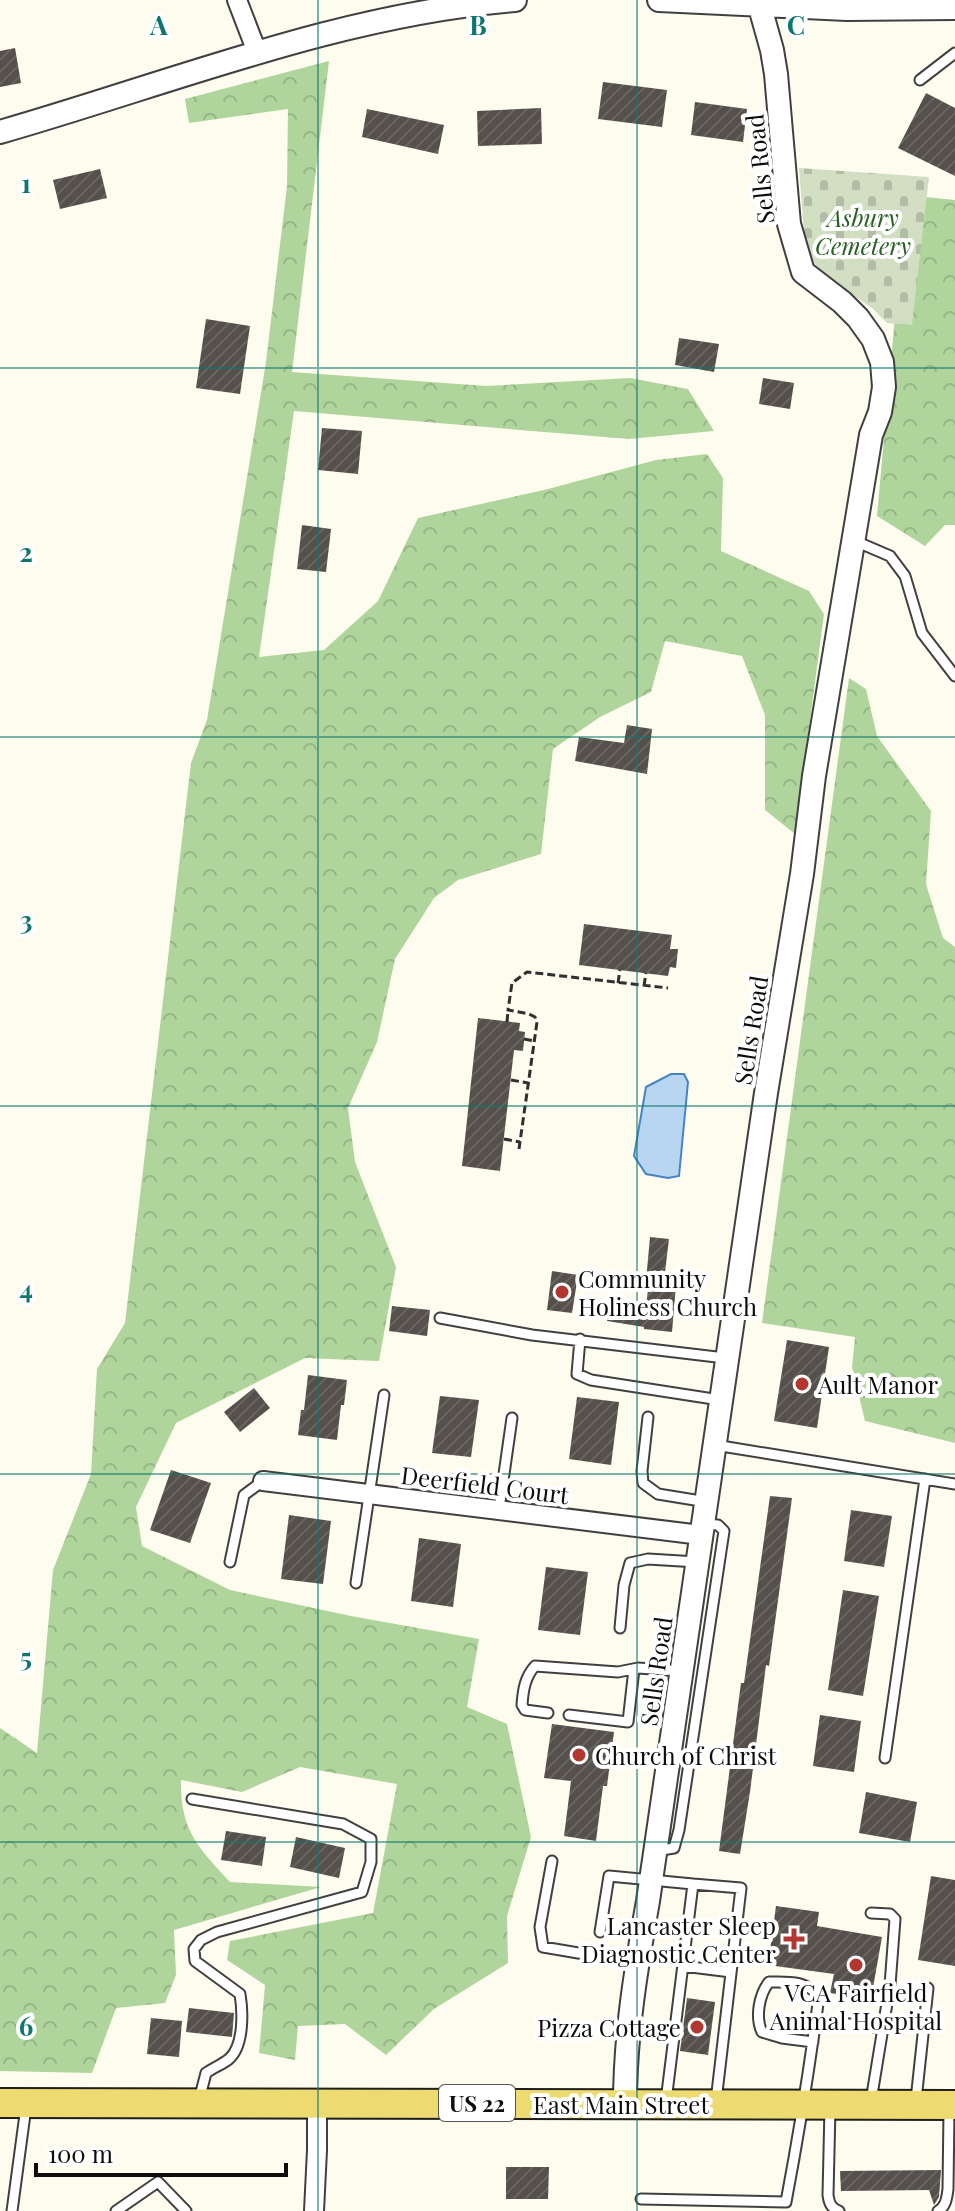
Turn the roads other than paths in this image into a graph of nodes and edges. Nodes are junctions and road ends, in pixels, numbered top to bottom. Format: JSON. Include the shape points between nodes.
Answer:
{"nodes":[{"id":1,"x":237,"y":0,"type":"edge"},
{"id":2,"x":515,"y":0,"type":"edge"},
{"id":3,"x":659,"y":0,"type":"edge"},
{"id":4,"x":758,"y":3,"type":"edge"},
{"id":5,"x":955,"y":8,"type":"edge"},
{"id":6,"x":257,"y":52,"type":"junction"},
{"id":7,"x":955,"y":53,"type":"edge"},
{"id":8,"x":920,"y":80,"type":"dead end"},
{"id":9,"x":0,"y":132,"type":"edge"},
{"id":10,"x":855,"y":541,"type":"junction"},
{"id":11,"x":955,"y":676,"type":"edge"},
{"id":12,"x":440,"y":1318,"type":"dead end"},
{"id":13,"x":580,"y":1339,"type":"junction"},
{"id":14,"x":728,"y":1358,"type":"junction"},
{"id":15,"x":384,"y":1395,"type":"dead end"},
{"id":16,"x":722,"y":1400,"type":"junction"},
{"id":17,"x":648,"y":1417,"type":"dead end"},
{"id":18,"x":512,"y":1418,"type":"dead end"},
{"id":19,"x":715,"y":1445,"type":"junction"},
{"id":20,"x":925,"y":1479,"type":"junction"},
{"id":21,"x":263,"y":1481,"type":"joint"},
{"id":22,"x":955,"y":1484,"type":"edge"},
{"id":23,"x":370,"y":1494,"type":"junction"},
{"id":24,"x":499,"y":1509,"type":"junction"},
{"id":25,"x":704,"y":1521,"type":"junction"},
{"id":26,"x":230,"y":1562,"type":"dead end"},
{"id":27,"x":697,"y":1562,"type":"junction"},
{"id":28,"x":356,"y":1583,"type":"dead end"},
{"id":29,"x":704,"y":1588,"type":"junction"},
{"id":30,"x":620,"y":1628,"type":"dead end"},
{"id":31,"x":695,"y":1649,"type":"junction"},
{"id":32,"x":634,"y":1669,"type":"junction"},
{"id":33,"x":680,"y":1671,"type":"junction"},
{"id":34,"x":686,"y":1712,"type":"junction"},
{"id":35,"x":548,"y":1713,"type":"dead end"},
{"id":36,"x":569,"y":1715,"type":"dead end"},
{"id":37,"x":885,"y":1758,"type":"dead end"},
{"id":38,"x":192,"y":1799,"type":"dead end"},
{"id":39,"x":552,"y":1861,"type":"dead end"},
{"id":40,"x":651,"y":1880,"type":"junction"},
{"id":41,"x":693,"y":1884,"type":"junction"},
{"id":42,"x":871,"y":1913,"type":"dead end"},
{"id":43,"x":600,"y":1932,"type":"dead end"},
{"id":44,"x":637,"y":1963,"type":"junction"},
{"id":45,"x":683,"y":1966,"type":"junction"},
{"id":46,"x":731,"y":1972,"type":"junction"},
{"id":47,"x":928,"y":1988,"type":"dead end"},
{"id":48,"x":824,"y":2021,"type":"dead end"},
{"id":49,"x":883,"y":2028,"type":"junction"},
{"id":50,"x":813,"y":2042,"type":"junction"},
{"id":51,"x":317,"y":2102,"type":"junction"},
{"id":52,"x":13,"y":2103,"type":"edge"},
{"id":53,"x":198,"y":2103,"type":"junction"},
{"id":54,"x":625,"y":2104,"type":"junction"},
{"id":55,"x":666,"y":2104,"type":"junction"},
{"id":56,"x":715,"y":2104,"type":"junction"},
{"id":57,"x":817,"y":2104,"type":"junction"},
{"id":58,"x":870,"y":2104,"type":"junction"},
{"id":59,"x":916,"y":2105,"type":"junction"},
{"id":60,"x":952,"y":2105,"type":"edge"},
{"id":61,"x":641,"y":2199,"type":"dead end"},
{"id":62,"x":180,"y":2209,"type":"edge"},
{"id":63,"x":12,"y":2211,"type":"edge"},
{"id":64,"x":116,"y":2211,"type":"edge"},
{"id":65,"x":314,"y":2211,"type":"edge"},
{"id":66,"x":839,"y":2211,"type":"edge"},
{"id":67,"x":938,"y":2211,"type":"edge"}],
"edges":[{"from":1,"to":6,"type":"street"},
{"from":2,"to":6,"type":"street","via":[[402,15]]},
{"from":3,"to":4,"type":"street"},
{"from":4,"to":5,"type":"street"},
{"from":4,"to":10,"type":"street","name":"Sells Road","via":[[776,74],[795,249],[803,272],[858,318],[882,362],[884,387]]},
{"from":6,"to":9,"type":"street"},
{"from":7,"to":8,"type":"lane"},
{"from":10,"to":11,"type":"lane","via":[[890,556],[898,566],[922,633]]},
{"from":10,"to":14,"type":"street","name":"Sells Road","via":[[814,776]]},
{"from":12,"to":13,"type":"lane"},
{"from":13,"to":14,"type":"lane"},
{"from":13,"to":16,"type":"lane","via":[[577,1374]]},
{"from":14,"to":16,"type":"street","name":"Sells Road"},
{"from":15,"to":23,"type":"lane"},
{"from":16,"to":19,"type":"street","name":"Sells Road"},
{"from":17,"to":25,"type":"lane","via":[[643,1483]]},
{"from":18,"to":24,"type":"lane"},
{"from":19,"to":20,"type":"lane"},
{"from":19,"to":25,"type":"street","name":"Sells Road"},
{"from":20,"to":22,"type":"lane"},
{"from":20,"to":37,"type":"lane"},
{"from":21,"to":23,"type":"street","name":"Deerfield Court"},
{"from":21,"to":26,"type":"lane","via":[[244,1495]]},
{"from":23,"to":24,"type":"street","name":"Deerfield Court"},
{"from":23,"to":28,"type":"lane"},
{"from":24,"to":25,"type":"street","name":"Deerfield Court"},
{"from":25,"to":27,"type":"street","name":"Sells Road"},
{"from":25,"to":29,"type":"lane","via":[[724,1531]]},
{"from":27,"to":29,"type":"street","name":"Sells Road"},
{"from":27,"to":30,"type":"lane","via":[[630,1563]]},
{"from":29,"to":31,"type":"street","name":"Sells Road"},
{"from":31,"to":33,"type":"street","name":"Sells Road"},
{"from":31,"to":34,"type":"lane"},
{"from":32,"to":33,"type":"lane"},
{"from":32,"to":35,"type":"lane","via":[[535,1666],[528,1673],[522,1705]]},
{"from":32,"to":36,"type":"lane","via":[[628,1722]]},
{"from":33,"to":34,"type":"street","name":"Sells Road"},
{"from":34,"to":40,"type":"street","name":"Sells Road","via":[[677,1775]]},
{"from":38,"to":53,"type":"lane","via":[[343,1824],[371,1839],[362,1892],[217,1932],[194,1949],[195,1961],[240,1994],[243,2014],[232,2057],[206,2073]]},
{"from":39,"to":44,"type":"lane","via":[[540,1927],[543,1947]]},
{"from":40,"to":41,"type":"lane"},
{"from":40,"to":43,"type":"lane","via":[[609,1876]]},
{"from":40,"to":44,"type":"street","name":"Sells Road"},
{"from":41,"to":45,"type":"lane"},
{"from":41,"to":46,"type":"lane","via":[[741,1888]]},
{"from":42,"to":49,"type":"lane","via":[[895,1919]]},
{"from":44,"to":54,"type":"street","name":"Sells Road"},
{"from":45,"to":46,"type":"lane"},
{"from":45,"to":55,"type":"lane"},
{"from":46,"to":56,"type":"lane"},
{"from":47,"to":59,"type":"lane"},
{"from":48,"to":49,"type":"lane"},
{"from":49,"to":58,"type":"lane"},
{"from":50,"to":50,"type":"lane","via":[[819,1996],[810,1986],[769,1982],[761,1992],[762,2032]]},
{"from":50,"to":57,"type":"lane"},
{"from":51,"to":53,"type":"main road","name":"East Main Street","number":"US 22"},
{"from":51,"to":54,"type":"main road","name":"East Main Street","number":"US 22"},
{"from":51,"to":65,"type":"street"},
{"from":52,"to":53,"type":"main road","name":"East Main Street","number":"US 22"},
{"from":52,"to":63,"type":"lane"},
{"from":54,"to":55,"type":"main road","name":"East Main Street","number":"US 22"},
{"from":55,"to":56,"type":"main road","name":"East Main Street","number":"US 22"},
{"from":56,"to":57,"type":"main road","name":"East Main Street","number":"US 22"},
{"from":57,"to":58,"type":"main road","name":"East Main Street","number":"US 22"},
{"from":57,"to":61,"type":"lane","via":[[786,2202]]},
{"from":57,"to":66,"type":"lane","via":[[829,2202]]},
{"from":58,"to":59,"type":"main road","name":"East Main Street","number":"US 22"},
{"from":59,"to":60,"type":"main road","name":"East Main Street","number":"US 22"},
{"from":60,"to":67,"type":"lane","via":[[948,2189]]},
{"from":62,"to":64,"type":"lane","via":[[158,2182]]}]}
